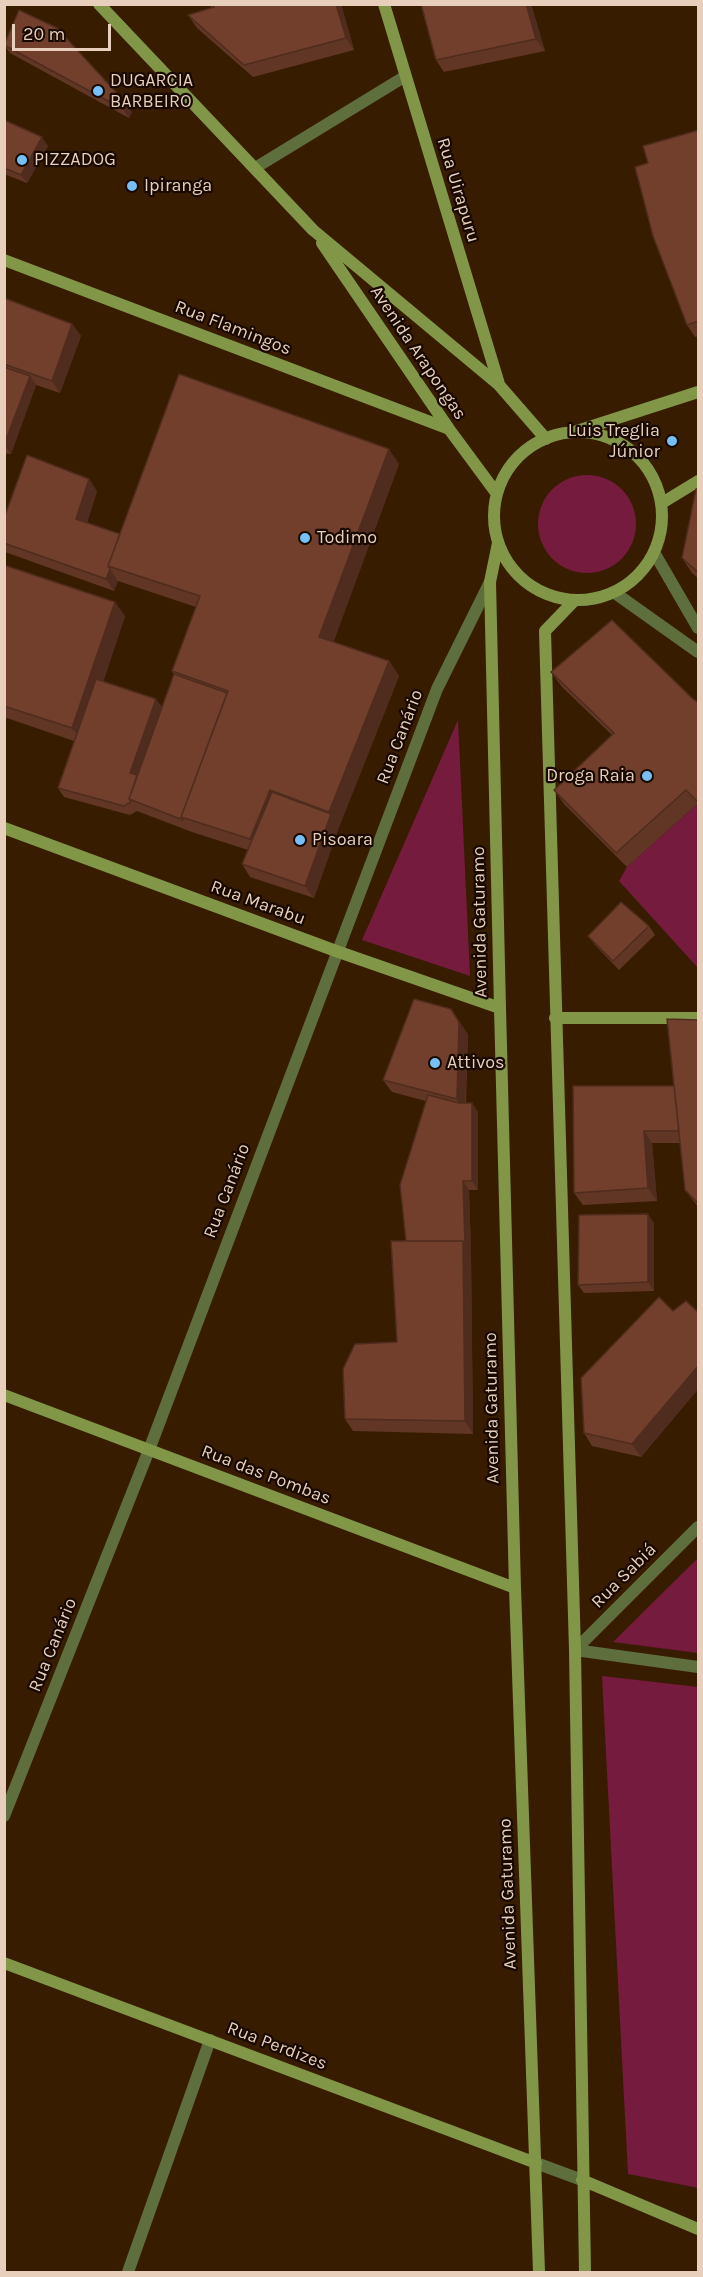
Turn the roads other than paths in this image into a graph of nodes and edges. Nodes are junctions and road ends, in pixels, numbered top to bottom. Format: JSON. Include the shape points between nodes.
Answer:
{"nodes":[{"id":1,"x":99,"y":4,"type":"edge"},
{"id":2,"x":384,"y":4,"type":"edge"},
{"id":3,"x":404,"y":77,"type":"junction"},
{"id":4,"x":255,"y":168,"type":"junction"},
{"id":5,"x":312,"y":230,"type":"junction"},
{"id":6,"x":4,"y":260,"type":"edge"},
{"id":7,"x":499,"y":385,"type":"junction"},
{"id":8,"x":699,"y":392,"type":"edge"},
{"id":9,"x":449,"y":429,"type":"junction"},
{"id":10,"x":572,"y":432,"type":"junction"},
{"id":11,"x":546,"y":439,"type":"junction"},
{"id":12,"x":699,"y":481,"type":"edge"},
{"id":13,"x":497,"y":494,"type":"junction"},
{"id":14,"x":662,"y":503,"type":"junction"},
{"id":15,"x":498,"y":543,"type":"junction"},
{"id":16,"x":655,"y":554,"type":"junction"},
{"id":17,"x":490,"y":582,"type":"junction"},
{"id":18,"x":615,"y":593,"type":"junction"},
{"id":19,"x":575,"y":600,"type":"junction"},
{"id":20,"x":699,"y":628,"type":"edge"},
{"id":21,"x":699,"y":652,"type":"edge"},
{"id":22,"x":4,"y":828,"type":"edge"},
{"id":23,"x":336,"y":951,"type":"junction"},
{"id":24,"x":500,"y":1008,"type":"junction"},
{"id":25,"x":555,"y":1018,"type":"junction"},
{"id":26,"x":699,"y":1018,"type":"edge"},
{"id":27,"x":4,"y":1395,"type":"edge"},
{"id":28,"x":149,"y":1450,"type":"junction"},
{"id":29,"x":699,"y":1527,"type":"edge"},
{"id":30,"x":515,"y":1588,"type":"junction"},
{"id":31,"x":575,"y":1650,"type":"junction"},
{"id":32,"x":699,"y":1667,"type":"edge"},
{"id":33,"x":4,"y":1816,"type":"edge"},
{"id":34,"x":4,"y":1963,"type":"edge"},
{"id":35,"x":210,"y":2040,"type":"junction"},
{"id":36,"x":536,"y":2163,"type":"junction"},
{"id":37,"x":582,"y":2180,"type":"junction"},
{"id":38,"x":699,"y":2229,"type":"edge"},
{"id":39,"x":128,"y":2272,"type":"edge"},
{"id":40,"x":539,"y":2272,"type":"edge"},
{"id":41,"x":585,"y":2272,"type":"edge"}],
"edges":[{"from":1,"to":4,"type":"main road","name":"Avenida Arapongas"},
{"from":2,"to":3,"type":"main road","name":"Rua Uirapuru"},
{"from":3,"to":4,"type":"street"},
{"from":3,"to":7,"type":"main road","name":"Rua Uirapuru"},
{"from":4,"to":5,"type":"main road","name":"Avenida Arapongas"},
{"from":5,"to":7,"type":"main road","name":"Avenida Arapongas"},
{"from":5,"to":9,"type":"main road","name":"Avenida Arapongas"},
{"from":6,"to":9,"type":"main road","name":"Rua Flamingos"},
{"from":7,"to":11,"type":"main road","name":"Avenida Arapongas"},
{"from":8,"to":10,"type":"main road"},
{"from":9,"to":13,"type":"main road","name":"Avenida Arapongas"},
{"from":10,"to":11,"type":"main road"},
{"from":10,"to":14,"type":"main road","via":[[597,434],[620,443],[640,459],[654,479]]},
{"from":11,"to":13,"type":"main road","via":[[524,452],[507,471]]},
{"from":12,"to":14,"type":"main road"},
{"from":13,"to":15,"type":"main road","via":[[494,519]]},
{"from":14,"to":16,"type":"main road"},
{"from":15,"to":17,"type":"main road","name":"Avenida Gaturamo"},
{"from":15,"to":19,"type":"main road","via":[[510,566],[528,583],[550,596]]},
{"from":16,"to":18,"type":"main road","via":[[634,579]]},
{"from":16,"to":20,"type":"street"},
{"from":17,"to":23,"type":"street","name":"Rua Canário","via":[[438,689]]},
{"from":17,"to":24,"type":"main road","name":"Avenida Gaturamo"},
{"from":18,"to":19,"type":"main road"},
{"from":18,"to":21,"type":"street"},
{"from":19,"to":25,"type":"main road","via":[[545,631]]},
{"from":22,"to":23,"type":"main road","name":"Rua Marabu"},
{"from":23,"to":24,"type":"main road","name":"Rua Marabu"},
{"from":23,"to":28,"type":"street","name":"Rua Canário"},
{"from":24,"to":30,"type":"main road","name":"Avenida Gaturamo"},
{"from":25,"to":26,"type":"main road"},
{"from":25,"to":31,"type":"main road"},
{"from":27,"to":28,"type":"main road","name":"Rua das Pombas"},
{"from":28,"to":30,"type":"main road","name":"Rua das Pombas"},
{"from":28,"to":33,"type":"street","name":"Rua Canário"},
{"from":29,"to":31,"type":"street","name":"Rua Sabiá"},
{"from":30,"to":36,"type":"main road","name":"Avenida Gaturamo"},
{"from":31,"to":32,"type":"street"},
{"from":31,"to":37,"type":"main road"},
{"from":34,"to":35,"type":"main road","name":"Rua Perdizes"},
{"from":35,"to":36,"type":"main road","name":"Rua Perdizes"},
{"from":35,"to":39,"type":"street"},
{"from":36,"to":37,"type":"street"},
{"from":36,"to":40,"type":"main road","name":"Avenida Gaturamo"},
{"from":37,"to":38,"type":"main road"},
{"from":37,"to":41,"type":"main road"}]}
